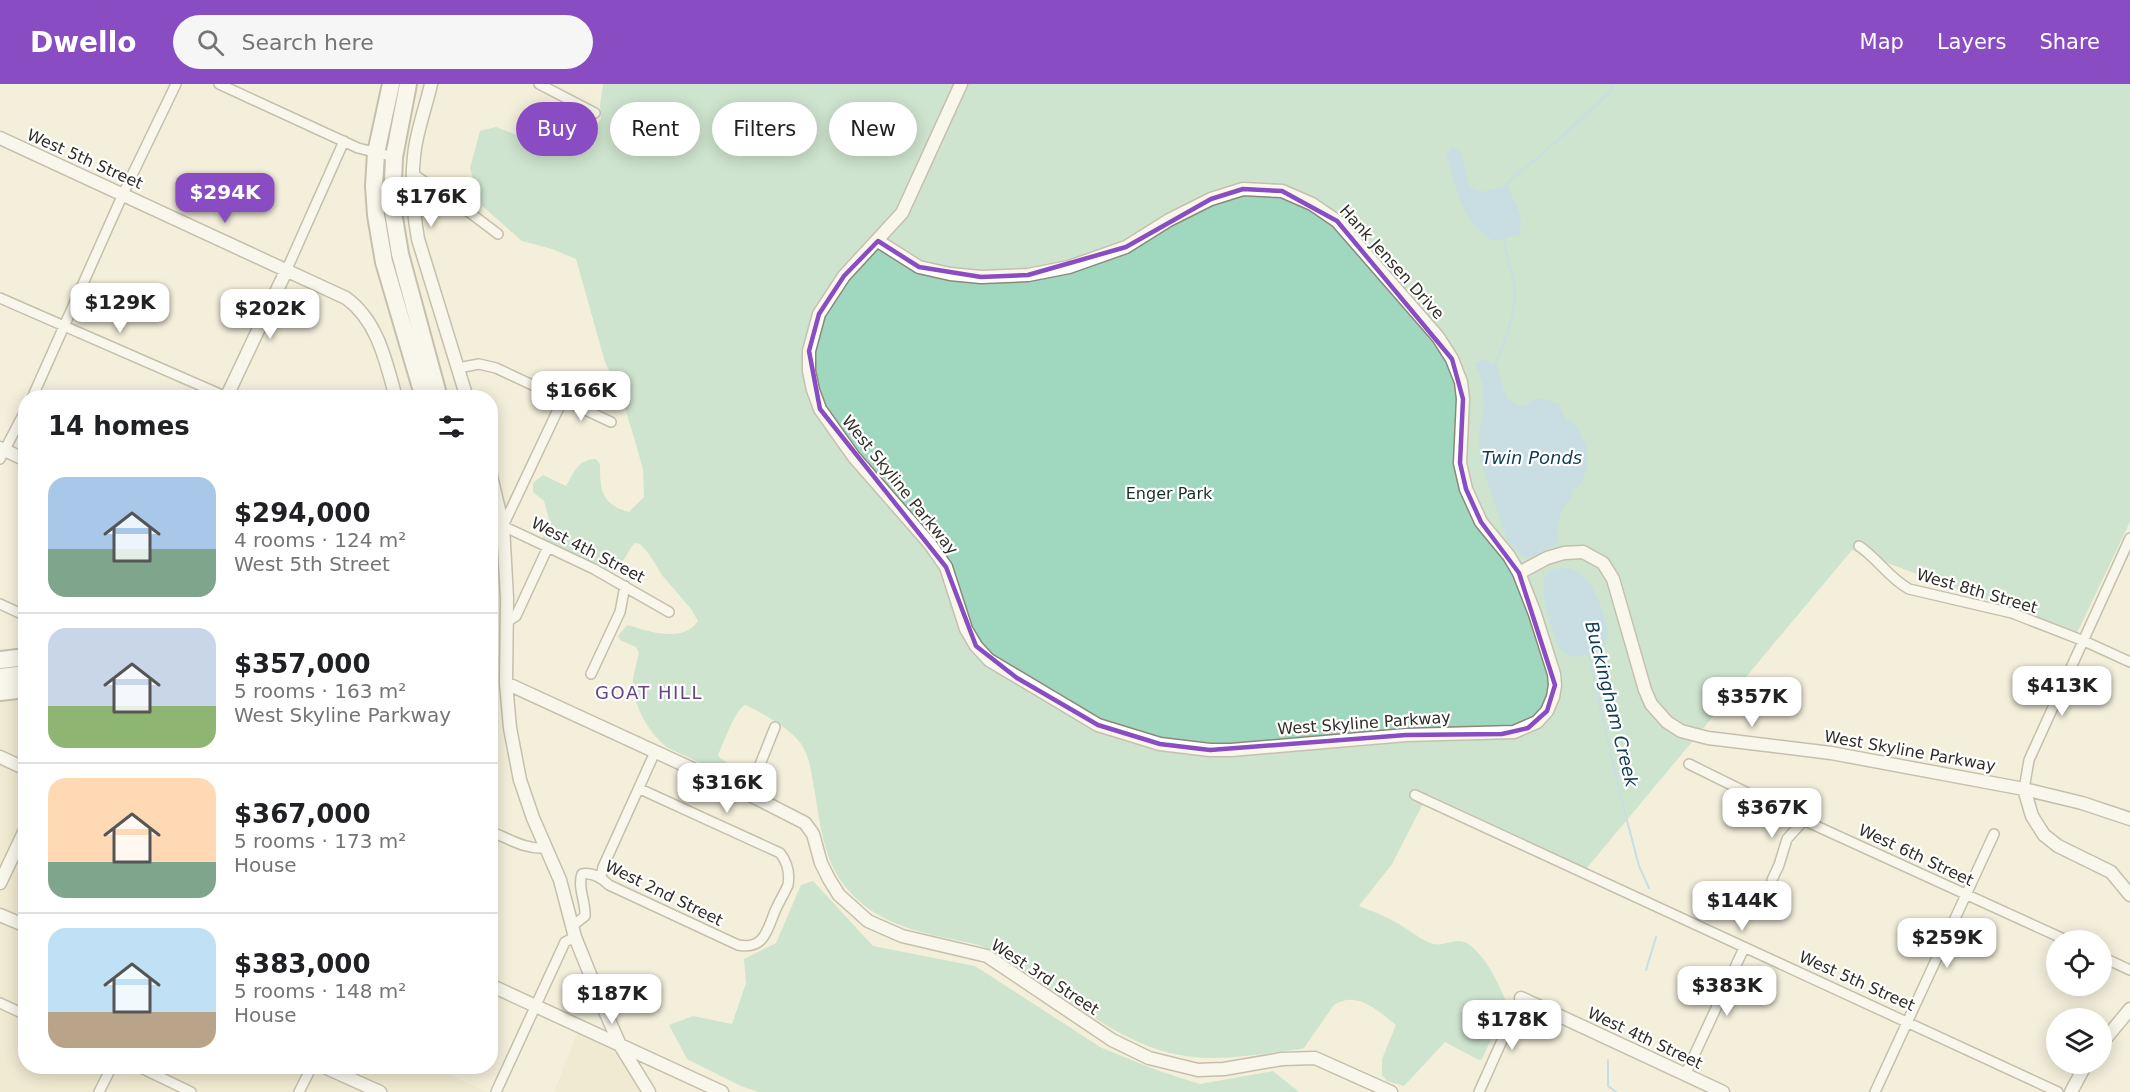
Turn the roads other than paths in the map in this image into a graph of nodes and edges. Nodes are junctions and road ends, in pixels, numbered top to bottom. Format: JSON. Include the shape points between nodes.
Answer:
{"nodes":[{"id":1,"x":176,"y":84,"type":"edge"},
{"id":2,"x":219,"y":84,"type":"edge"},
{"id":3,"x":391,"y":84,"type":"edge"},
{"id":4,"x":408,"y":84,"type":"edge"},
{"id":5,"x":431,"y":84,"type":"edge"},
{"id":6,"x":539,"y":84,"type":"edge"},
{"id":7,"x":961,"y":84,"type":"edge"},
{"id":8,"x":574,"y":102,"type":"edge"},
{"id":9,"x":0,"y":138,"type":"edge"},
{"id":10,"x":344,"y":141,"type":"junction"},
{"id":11,"x":376,"y":153,"type":"junction"},
{"id":12,"x":394,"y":157,"type":"junction"},
{"id":13,"x":413,"y":174,"type":"junction"},
{"id":14,"x":123,"y":194,"type":"junction"},
{"id":15,"x":498,"y":234,"type":"dead end"},
{"id":16,"x":878,"y":241,"type":"junction"},
{"id":17,"x":287,"y":269,"type":"junction"},
{"id":18,"x":0,"y":298,"type":"edge"},
{"id":19,"x":64,"y":324,"type":"junction"},
{"id":20,"x":458,"y":368,"type":"junction"},
{"id":21,"x":35,"y":390,"type":"edge"},
{"id":22,"x":211,"y":390,"type":"edge"},
{"id":23,"x":230,"y":390,"type":"edge"},
{"id":24,"x":394,"y":390,"type":"edge"},
{"id":25,"x":422,"y":390,"type":"edge"},
{"id":26,"x":437,"y":390,"type":"edge"},
{"id":27,"x":465,"y":390,"type":"edge"},
{"id":28,"x":563,"y":399,"type":"junction"},
{"id":29,"x":610,"y":422,"type":"dead end"},
{"id":30,"x":18,"y":423,"type":"edge"},
{"id":31,"x":1,"y":452,"type":"edge"},
{"id":32,"x":18,"y":457,"type":"edge"},
{"id":33,"x":498,"y":505,"type":"edge"},
{"id":34,"x":498,"y":524,"type":"edge"},
{"id":35,"x":503,"y":526,"type":"junction"},
{"id":36,"x":2130,"y":538,"type":"edge"},
{"id":37,"x":1859,"y":546,"type":"dead end"},
{"id":38,"x":548,"y":547,"type":"junction"},
{"id":39,"x":1519,"y":573,"type":"junction"},
{"id":40,"x":625,"y":586,"type":"junction"},
{"id":41,"x":0,"y":604,"type":"edge"},
{"id":42,"x":18,"y":612,"type":"edge"},
{"id":43,"x":669,"y":612,"type":"dead end"},
{"id":44,"x":507,"y":622,"type":"junction"},
{"id":45,"x":2084,"y":641,"type":"junction"},
{"id":46,"x":18,"y":658,"type":"edge"},
{"id":47,"x":0,"y":660,"type":"edge"},
{"id":48,"x":2130,"y":662,"type":"edge"},
{"id":49,"x":591,"y":674,"type":"dead end"},
{"id":50,"x":18,"y":675,"type":"edge"},
{"id":51,"x":0,"y":677,"type":"edge"},
{"id":52,"x":506,"y":683,"type":"junction"},
{"id":53,"x":18,"y":690,"type":"edge"},
{"id":54,"x":0,"y":692,"type":"edge"},
{"id":55,"x":0,"y":699,"type":"edge"},
{"id":56,"x":18,"y":699,"type":"edge"},
{"id":57,"x":775,"y":727,"type":"dead end"},
{"id":58,"x":655,"y":752,"type":"junction"},
{"id":59,"x":0,"y":757,"type":"edge"},
{"id":60,"x":1689,"y":764,"type":"dead end"},
{"id":61,"x":18,"y":765,"type":"edge"},
{"id":62,"x":640,"y":789,"type":"junction"},
{"id":63,"x":2024,"y":789,"type":"junction"},
{"id":64,"x":1415,"y":795,"type":"dead end"},
{"id":65,"x":758,"y":799,"type":"junction"},
{"id":66,"x":2130,"y":819,"type":"edge"},
{"id":67,"x":1804,"y":820,"type":"junction"},
{"id":68,"x":1994,"y":834,"type":"dead end"},
{"id":69,"x":498,"y":835,"type":"edge"},
{"id":70,"x":18,"y":845,"type":"edge"},
{"id":71,"x":547,"y":848,"type":"junction"},
{"id":72,"x":601,"y":877,"type":"junction"},
{"id":73,"x":1772,"y":880,"type":"dead end"},
{"id":74,"x":0,"y":883,"type":"edge"},
{"id":75,"x":1966,"y":895,"type":"junction"},
{"id":76,"x":2130,"y":895,"type":"edge"},
{"id":77,"x":0,"y":915,"type":"edge"},
{"id":78,"x":18,"y":923,"type":"edge"},
{"id":79,"x":2046,"y":931,"type":"edge"},
{"id":80,"x":573,"y":932,"type":"junction"},
{"id":81,"x":1744,"y":948,"type":"junction"},
{"id":82,"x":2112,"y":962,"type":"edge"},
{"id":83,"x":2130,"y":970,"type":"edge"},
{"id":84,"x":498,"y":989,"type":"edge"},
{"id":85,"x":1521,"y":998,"type":"joint"},
{"id":86,"x":0,"y":1003,"type":"edge"},
{"id":87,"x":536,"y":1006,"type":"junction"},
{"id":88,"x":2130,"y":1009,"type":"edge"},
{"id":89,"x":18,"y":1011,"type":"edge"},
{"id":90,"x":1907,"y":1022,"type":"junction"},
{"id":91,"x":2112,"y":1031,"type":"edge"},
{"id":92,"x":620,"y":1045,"type":"junction"},
{"id":93,"x":108,"y":1074,"type":"edge"},
{"id":94,"x":154,"y":1074,"type":"edge"},
{"id":95,"x":308,"y":1074,"type":"edge"},
{"id":96,"x":340,"y":1074,"type":"edge"},
{"id":97,"x":2081,"y":1074,"type":"edge"},
{"id":98,"x":1685,"y":1075,"type":"junction"},
{"id":99,"x":99,"y":1092,"type":"edge"},
{"id":100,"x":191,"y":1092,"type":"edge"},
{"id":101,"x":299,"y":1092,"type":"edge"},
{"id":102,"x":380,"y":1092,"type":"edge"},
{"id":103,"x":496,"y":1092,"type":"edge"},
{"id":104,"x":649,"y":1092,"type":"edge"},
{"id":105,"x":722,"y":1092,"type":"edge"},
{"id":106,"x":1391,"y":1092,"type":"edge"},
{"id":107,"x":1479,"y":1092,"type":"edge"},
{"id":108,"x":1723,"y":1092,"type":"edge"},
{"id":109,"x":1875,"y":1092,"type":"edge"},
{"id":110,"x":2058,"y":1092,"type":"edge"},
{"id":111,"x":2071,"y":1092,"type":"edge"}],
"edges":[{"from":1,"to":14,"type":"street"},
{"from":2,"to":10,"type":"street"},
{"from":3,"to":11,"type":"highway"},
{"from":4,"to":12,"type":"highway"},
{"from":5,"to":13,"type":"street"},
{"from":6,"to":8,"type":"street"},
{"from":7,"to":16,"type":"street","name":"West Skyline Parkway","via":[[902,213]]},
{"from":9,"to":14,"type":"street","name":"West 5th Street"},
{"from":10,"to":11,"type":"street"},
{"from":10,"to":17,"type":"street"},
{"from":11,"to":12,"type":"street"},
{"from":11,"to":25,"type":"highway","via":[[374,200],[379,238]]},
{"from":12,"to":26,"type":"highway","via":[[396,235]]},
{"from":13,"to":15,"type":"street"},
{"from":13,"to":20,"type":"street","via":[[412,201],[418,239]]},
{"from":14,"to":17,"type":"street","name":"West 5th Street"},
{"from":14,"to":19,"type":"street"},
{"from":16,"to":39,"type":"street","name":"Hank Jensen Drive","via":[[919,267],[981,277],[1028,275],[1069,267],[1126,247],[1210,199],[1243,189],[1282,191],[1312,204],[1337,221],[1452,358],[1463,399],[1460,463],[1466,489],[1481,522]]},
{"from":16,"to":39,"type":"street","name":"West Skyline Parkway","via":[[844,276],[819,314],[809,351],[809,371],[820,409],[854,457],[946,567],[966,629],[976,646],[989,660],[1098,725],[1160,744],[1210,750],[1406,735],[1502,734],[1528,728],[1547,711],[1555,685]]},
{"from":17,"to":23,"type":"street"},
{"from":17,"to":24,"type":"street","name":"West 5th Street","via":[[358,307],[375,331]]},
{"from":18,"to":19,"type":"street"},
{"from":19,"to":21,"type":"street"},
{"from":19,"to":22,"type":"street"},
{"from":20,"to":27,"type":"street"},
{"from":20,"to":28,"type":"street","via":[[490,366]]},
{"from":28,"to":29,"type":"street"},
{"from":28,"to":35,"type":"street"},
{"from":30,"to":31,"type":"street"},
{"from":31,"to":32,"type":"street"},
{"from":33,"to":35,"type":"street"},
{"from":34,"to":35,"type":"street","name":"West 4th Street"},
{"from":35,"to":38,"type":"street","name":"West 4th Street"},
{"from":35,"to":44,"type":"street"},
{"from":36,"to":45,"type":"street"},
{"from":37,"to":45,"type":"street","name":"West 8th Street","via":[[1909,589],[2012,613]]},
{"from":38,"to":40,"type":"street","name":"West 4th Street"},
{"from":38,"to":44,"type":"street","via":[[516,616]]},
{"from":39,"to":63,"type":"street","name":"West Skyline Parkway","via":[[1556,555],[1583,552],[1603,563],[1613,579],[1651,704],[1681,731],[1708,738],[1831,753]]},
{"from":40,"to":43,"type":"street","name":"West 4th Street"},
{"from":40,"to":49,"type":"street","via":[[620,612]]},
{"from":41,"to":42,"type":"street"},
{"from":44,"to":52,"type":"street"},
{"from":45,"to":48,"type":"street","name":"West 8th Street"},
{"from":45,"to":63,"type":"street","via":[[2029,760]]},
{"from":46,"to":47,"type":"highway"},
{"from":50,"to":51,"type":"highway"},
{"from":52,"to":58,"type":"street","name":"West 3rd Street"},
{"from":52,"to":71,"type":"street","via":[[520,780]]},
{"from":53,"to":54,"type":"highway"},
{"from":55,"to":56,"type":"highway"},
{"from":57,"to":65,"type":"street","via":[[755,777]]},
{"from":58,"to":62,"type":"street"},
{"from":58,"to":65,"type":"street","name":"West 3rd Street"},
{"from":59,"to":61,"type":"street"},
{"from":60,"to":67,"type":"street","name":"West 6th Street"},
{"from":62,"to":72,"type":"street"},
{"from":62,"to":72,"type":"street","name":"West 2nd Street","via":[[780,853],[788,866],[788,885],[766,936],[755,945],[738,945],[609,885]]},
{"from":63,"to":66,"type":"street","name":"West Skyline Parkway"},
{"from":63,"to":76,"type":"street","via":[[2032,816],[2044,835],[2111,872]]},
{"from":64,"to":81,"type":"street","name":"West 5th Street"},
{"from":65,"to":106,"type":"street","name":"West 3rd Street","via":[[806,822],[829,879],[868,921],[902,936],[987,956],[1112,1040],[1149,1058],[1198,1070],[1316,1058]]},
{"from":67,"to":73,"type":"street","via":[[1786,839]]},
{"from":67,"to":75,"type":"street","name":"West 6th Street"},
{"from":68,"to":75,"type":"street"},
{"from":69,"to":71,"type":"street","via":[[523,846]]},
{"from":70,"to":74,"type":"street"},
{"from":71,"to":80,"type":"street","via":[[561,880]]},
{"from":72,"to":80,"type":"street","name":"West 2nd Street","via":[[582,874],[585,915]]},
{"from":75,"to":79,"type":"street","name":"West 6th Street"},
{"from":75,"to":90,"type":"street"},
{"from":77,"to":78,"type":"street"},
{"from":80,"to":87,"type":"street"},
{"from":80,"to":92,"type":"street"},
{"from":81,"to":90,"type":"street","name":"West 5th Street"},
{"from":81,"to":98,"type":"street"},
{"from":82,"to":83,"type":"street"},
{"from":84,"to":87,"type":"street"},
{"from":85,"to":98,"type":"street","name":"West 4th Street"},
{"from":85,"to":107,"type":"street"},
{"from":86,"to":89,"type":"street"},
{"from":87,"to":92,"type":"street"},
{"from":87,"to":103,"type":"street"},
{"from":88,"to":91,"type":"street"},
{"from":90,"to":109,"type":"street"},
{"from":90,"to":110,"type":"street","name":"West 5th Street"},
{"from":92,"to":104,"type":"street"},
{"from":92,"to":105,"type":"street"},
{"from":93,"to":99,"type":"street"},
{"from":94,"to":100,"type":"street"},
{"from":95,"to":101,"type":"street"},
{"from":96,"to":102,"type":"street"},
{"from":97,"to":111,"type":"street"},
{"from":98,"to":108,"type":"street","name":"West 4th Street"}]}
